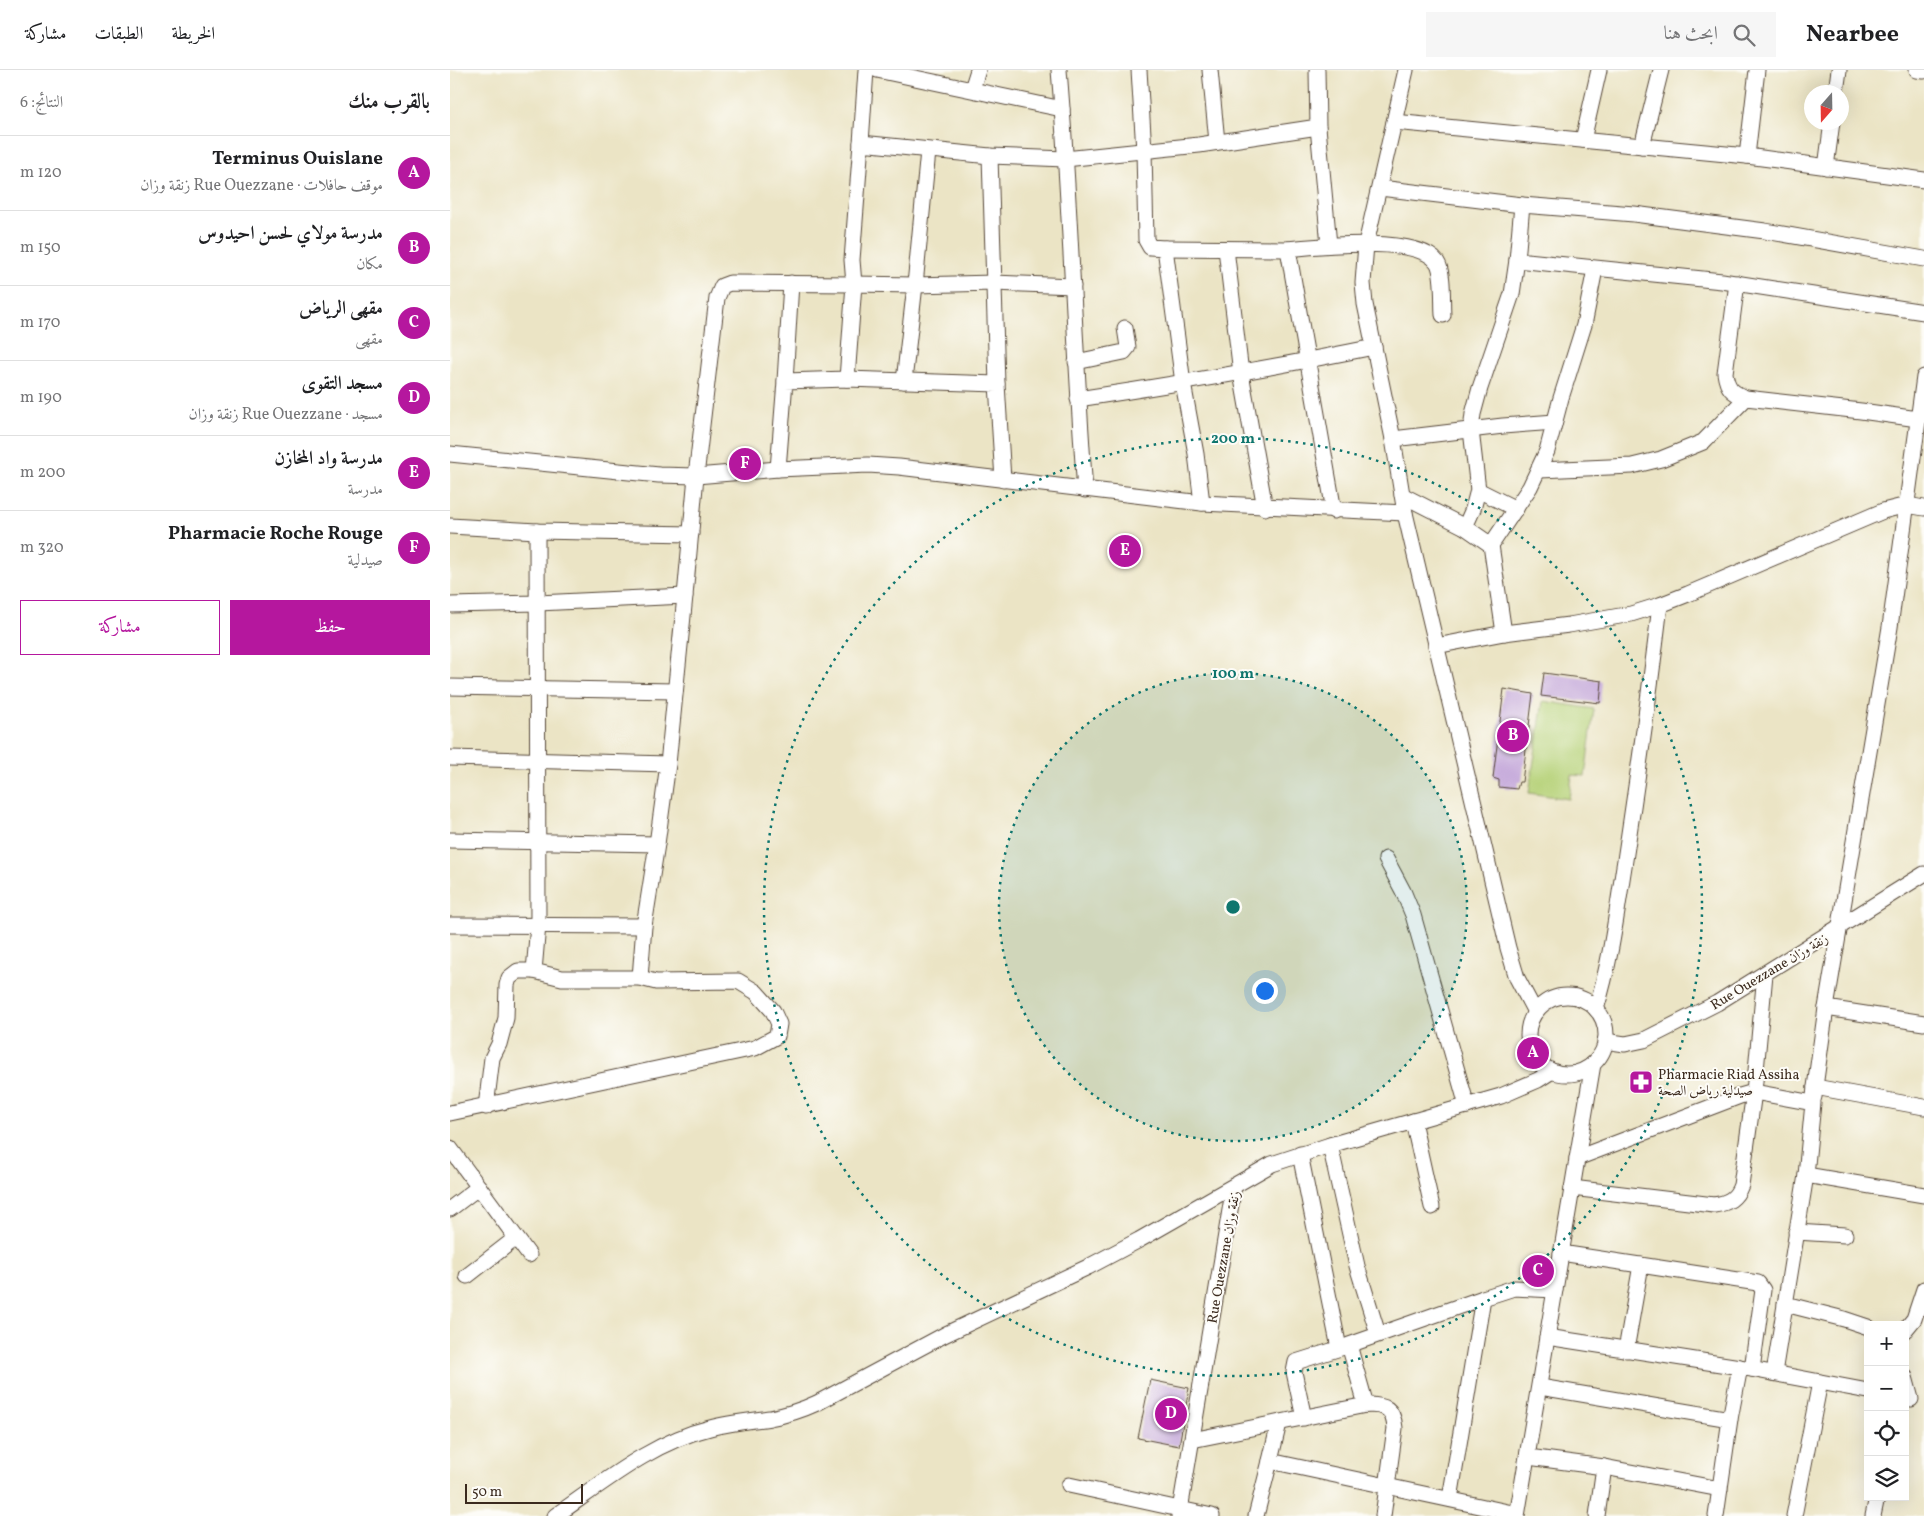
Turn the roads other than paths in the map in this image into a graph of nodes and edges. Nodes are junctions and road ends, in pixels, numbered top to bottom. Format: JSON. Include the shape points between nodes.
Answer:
{"nodes":[{"id":1,"x":866,"y":70,"type":"edge"},
{"id":2,"x":877,"y":70,"type":"edge"},
{"id":3,"x":978,"y":70,"type":"edge"},
{"id":4,"x":1059,"y":70,"type":"edge"},
{"id":5,"x":1139,"y":70,"type":"edge"},
{"id":6,"x":1210,"y":70,"type":"edge"},
{"id":7,"x":1317,"y":70,"type":"edge"},
{"id":8,"x":1404,"y":70,"type":"edge"},
{"id":9,"x":1599,"y":70,"type":"edge"},
{"id":10,"x":1661,"y":70,"type":"edge"},
{"id":11,"x":1757,"y":70,"type":"edge"},
{"id":12,"x":1839,"y":70,"type":"edge"},
{"id":13,"x":1917,"y":70,"type":"edge"},
{"id":14,"x":1924,"y":71,"type":"edge"},
{"id":15,"x":1837,"y":85,"type":"edge"},
{"id":16,"x":972,"y":90,"type":"junction"},
{"id":17,"x":1062,"y":109,"type":"junction"},
{"id":18,"x":1394,"y":122,"type":"junction"},
{"id":19,"x":1318,"y":127,"type":"junction"},
{"id":20,"x":1831,"y":130,"type":"edge"},
{"id":21,"x":1583,"y":140,"type":"junction"},
{"id":22,"x":1217,"y":142,"type":"junction"},
{"id":23,"x":861,"y":143,"type":"junction"},
{"id":24,"x":1642,"y":146,"type":"junction"},
{"id":25,"x":928,"y":151,"type":"junction"},
{"id":26,"x":1144,"y":151,"type":"junction"},
{"id":27,"x":990,"y":156,"type":"junction"},
{"id":28,"x":1747,"y":156,"type":"junction"},
{"id":29,"x":1065,"y":159,"type":"junction"},
{"id":30,"x":1826,"y":167,"type":"junction"},
{"id":31,"x":1924,"y":180,"type":"edge"},
{"id":32,"x":1380,"y":188,"type":"junction"},
{"id":33,"x":1522,"y":206,"type":"junction"},
{"id":34,"x":1366,"y":244,"type":"junction"},
{"id":35,"x":1329,"y":245,"type":"junction"},
{"id":36,"x":1165,"y":248,"type":"junction"},
{"id":37,"x":1288,"y":249,"type":"junction"},
{"id":38,"x":1226,"y":250,"type":"junction"},
{"id":39,"x":1924,"y":259,"type":"edge"},
{"id":40,"x":1517,"y":260,"type":"junction"},
{"id":41,"x":1595,"y":269,"type":"junction"},
{"id":42,"x":791,"y":283,"type":"junction"},
{"id":43,"x":994,"y":283,"type":"junction"},
{"id":44,"x":1737,"y":283,"type":"junction"},
{"id":45,"x":854,"y":284,"type":"junction"},
{"id":46,"x":915,"y":285,"type":"junction"},
{"id":47,"x":1073,"y":286,"type":"junction"},
{"id":48,"x":1924,"y":312,"type":"edge"},
{"id":49,"x":1443,"y":315,"type":"dead end"},
{"id":50,"x":1125,"y":328,"type":"dead end"},
{"id":51,"x":1374,"y":347,"type":"junction"},
{"id":52,"x":1307,"y":361,"type":"junction"},
{"id":53,"x":1076,"y":362,"type":"junction"},
{"id":54,"x":1241,"y":372,"type":"junction"},
{"id":55,"x":1924,"y":377,"type":"edge"},
{"id":56,"x":847,"y":379,"type":"junction"},
{"id":57,"x":785,"y":381,"type":"junction"},
{"id":58,"x":904,"y":382,"type":"junction"},
{"id":59,"x":1183,"y":383,"type":"junction"},
{"id":60,"x":997,"y":384,"type":"junction"},
{"id":61,"x":1746,"y":398,"type":"junction"},
{"id":62,"x":1078,"y":399,"type":"junction"},
{"id":63,"x":1918,"y":419,"type":"junction"},
{"id":64,"x":1555,"y":422,"type":"junction"},
{"id":65,"x":1471,"y":430,"type":"junction"},
{"id":66,"x":1393,"y":439,"type":"junction"},
{"id":67,"x":450,"y":454,"type":"edge"},
{"id":68,"x":778,"y":469,"type":"junction"},
{"id":69,"x":1540,"y":470,"type":"junction"},
{"id":70,"x":696,"y":476,"type":"junction"},
{"id":71,"x":1003,"y":480,"type":"junction"},
{"id":72,"x":1085,"y":490,"type":"junction"},
{"id":73,"x":1478,"y":490,"type":"junction"},
{"id":74,"x":1402,"y":495,"type":"junction"},
{"id":75,"x":1202,"y":504,"type":"junction"},
{"id":76,"x":1907,"y":505,"type":"junction"},
{"id":77,"x":1264,"y":508,"type":"junction"},
{"id":78,"x":1924,"y":508,"type":"edge"},
{"id":79,"x":1516,"y":509,"type":"junction"},
{"id":80,"x":1334,"y":511,"type":"junction"},
{"id":81,"x":1405,"y":513,"type":"junction"},
{"id":82,"x":450,"y":526,"type":"edge"},
{"id":83,"x":1465,"y":527,"type":"junction"},
{"id":84,"x":537,"y":531,"type":"junction"},
{"id":85,"x":691,"y":534,"type":"junction"},
{"id":86,"x":1491,"y":545,"type":"junction"},
{"id":87,"x":685,"y":596,"type":"junction"},
{"id":88,"x":538,"y":603,"type":"junction"},
{"id":89,"x":450,"y":605,"type":"edge"},
{"id":90,"x":1660,"y":605,"type":"junction"},
{"id":91,"x":1504,"y":633,"type":"junction"},
{"id":92,"x":1436,"y":646,"type":"junction"},
{"id":93,"x":450,"y":687,"type":"edge"},
{"id":94,"x":537,"y":688,"type":"junction"},
{"id":95,"x":675,"y":691,"type":"junction"},
{"id":96,"x":450,"y":758,"type":"edge"},
{"id":97,"x":537,"y":760,"type":"junction"},
{"id":98,"x":668,"y":764,"type":"junction"},
{"id":99,"x":450,"y":840,"type":"edge"},
{"id":100,"x":537,"y":842,"type":"junction"},
{"id":101,"x":657,"y":844,"type":"junction"},
{"id":102,"x":1386,"y":859,"type":"dead end"},
{"id":103,"x":1924,"y":874,"type":"edge"},
{"id":104,"x":450,"y":925,"type":"edge"},
{"id":105,"x":538,"y":925,"type":"junction"},
{"id":106,"x":644,"y":926,"type":"junction"},
{"id":107,"x":1839,"y":929,"type":"junction"},
{"id":108,"x":534,"y":971,"type":"junction"},
{"id":109,"x":1765,"y":974,"type":"junction"},
{"id":110,"x":640,"y":978,"type":"junction"},
{"id":111,"x":1826,"y":1008,"type":"junction"},
{"id":112,"x":1596,"y":1009,"type":"junction"},
{"id":113,"x":1536,"y":1012,"type":"junction"},
{"id":114,"x":1924,"y":1023,"type":"edge"},
{"id":115,"x":1605,"y":1041,"type":"junction"},
{"id":116,"x":1593,"y":1064,"type":"junction"},
{"id":117,"x":1552,"y":1070,"type":"junction"},
{"id":118,"x":1815,"y":1087,"type":"junction"},
{"id":119,"x":1754,"y":1092,"type":"junction"},
{"id":120,"x":1813,"y":1103,"type":"junction"},
{"id":121,"x":486,"y":1106,"type":"junction"},
{"id":122,"x":1467,"y":1106,"type":"junction"},
{"id":123,"x":1924,"y":1107,"type":"edge"},
{"id":124,"x":450,"y":1113,"type":"edge"},
{"id":125,"x":1413,"y":1121,"type":"junction"},
{"id":126,"x":1330,"y":1145,"type":"junction"},
{"id":127,"x":450,"y":1148,"type":"edge"},
{"id":128,"x":1300,"y":1154,"type":"junction"},
{"id":129,"x":1577,"y":1158,"type":"junction"},
{"id":130,"x":1806,"y":1175,"type":"junction"},
{"id":131,"x":1234,"y":1186,"type":"junction"},
{"id":132,"x":478,"y":1187,"type":"junction"},
{"id":133,"x":1572,"y":1188,"type":"junction"},
{"id":134,"x":1924,"y":1195,"type":"edge"},
{"id":135,"x":1432,"y":1207,"type":"dead end"},
{"id":136,"x":450,"y":1209,"type":"edge"},
{"id":137,"x":1796,"y":1232,"type":"junction"},
{"id":138,"x":1844,"y":1235,"type":"dead end"},
{"id":139,"x":516,"y":1238,"type":"junction"},
{"id":140,"x":1561,"y":1253,"type":"junction"},
{"id":141,"x":529,"y":1255,"type":"dead end"},
{"id":142,"x":1641,"y":1265,"type":"junction"},
{"id":143,"x":467,"y":1276,"type":"dead end"},
{"id":144,"x":1924,"y":1289,"type":"edge"},
{"id":145,"x":1555,"y":1290,"type":"junction"},
{"id":146,"x":1483,"y":1298,"type":"junction"},
{"id":147,"x":1785,"y":1304,"type":"junction"},
{"id":148,"x":1914,"y":1324,"type":"edge"},
{"id":149,"x":1864,"y":1326,"type":"edge"},
{"id":150,"x":1378,"y":1334,"type":"junction"},
{"id":151,"x":1547,"y":1337,"type":"junction"},
{"id":152,"x":1344,"y":1347,"type":"junction"},
{"id":153,"x":1626,"y":1350,"type":"junction"},
{"id":154,"x":1746,"y":1368,"type":"junction"},
{"id":155,"x":1774,"y":1373,"type":"junction"},
{"id":156,"x":1820,"y":1382,"type":"junction"},
{"id":157,"x":1540,"y":1387,"type":"junction"},
{"id":158,"x":1909,"y":1387,"type":"edge"},
{"id":159,"x":1864,"y":1390,"type":"edge"},
{"id":160,"x":1914,"y":1400,"type":"edge"},
{"id":161,"x":1366,"y":1405,"type":"junction"},
{"id":162,"x":1304,"y":1418,"type":"junction"},
{"id":163,"x":1730,"y":1419,"type":"junction"},
{"id":164,"x":1278,"y":1424,"type":"junction"},
{"id":165,"x":1192,"y":1440,"type":"junction"},
{"id":166,"x":1528,"y":1457,"type":"junction"},
{"id":167,"x":1270,"y":1460,"type":"junction"},
{"id":168,"x":1604,"y":1467,"type":"junction"},
{"id":169,"x":1069,"y":1485,"type":"dead end"},
{"id":170,"x":1387,"y":1486,"type":"junction"},
{"id":171,"x":1720,"y":1489,"type":"junction"},
{"id":172,"x":1450,"y":1499,"type":"junction"},
{"id":173,"x":1876,"y":1501,"type":"edge"},
{"id":174,"x":1180,"y":1512,"type":"edge"},
{"id":175,"x":1517,"y":1515,"type":"edge"},
{"id":176,"x":555,"y":1516,"type":"edge"},
{"id":177,"x":1212,"y":1516,"type":"edge"},
{"id":178,"x":1256,"y":1516,"type":"edge"},
{"id":179,"x":1383,"y":1516,"type":"edge"},
{"id":180,"x":1597,"y":1516,"type":"edge"},
{"id":181,"x":1716,"y":1516,"type":"edge"},
{"id":182,"x":1794,"y":1516,"type":"edge"},
{"id":183,"x":1873,"y":1516,"type":"edge"}],
"edges":[{"from":1,"to":23,"type":"street"},
{"from":2,"to":16,"type":"street"},
{"from":3,"to":16,"type":"street"},
{"from":4,"to":17,"type":"street"},
{"from":5,"to":26,"type":"street"},
{"from":6,"to":22,"type":"street"},
{"from":7,"to":19,"type":"street"},
{"from":8,"to":18,"type":"street"},
{"from":9,"to":21,"type":"street"},
{"from":10,"to":24,"type":"street"},
{"from":11,"to":28,"type":"street"},
{"from":12,"to":15,"type":"street"},
{"from":13,"to":14,"type":"street"},
{"from":16,"to":17,"type":"street"},
{"from":17,"to":29,"type":"street"},
{"from":18,"to":21,"type":"street"},
{"from":18,"to":32,"type":"street"},
{"from":19,"to":22,"type":"street"},
{"from":19,"to":35,"type":"street"},
{"from":20,"to":30,"type":"street"},
{"from":21,"to":24,"type":"street"},
{"from":22,"to":26,"type":"street"},
{"from":23,"to":25,"type":"street"},
{"from":23,"to":45,"type":"street","via":[[852,260]]},
{"from":24,"to":28,"type":"street"},
{"from":25,"to":27,"type":"street"},
{"from":25,"to":46,"type":"street"},
{"from":26,"to":29,"type":"street"},
{"from":26,"to":36,"type":"street","via":[[1146,240],[1150,246]]},
{"from":27,"to":29,"type":"street"},
{"from":27,"to":43,"type":"street"},
{"from":28,"to":30,"type":"street"},
{"from":29,"to":47,"type":"street"},
{"from":30,"to":31,"type":"street"},
{"from":32,"to":33,"type":"street"},
{"from":32,"to":34,"type":"street"},
{"from":33,"to":39,"type":"street","via":[[1634,214],[1765,231]]},
{"from":33,"to":40,"type":"street"},
{"from":34,"to":35,"type":"street"},
{"from":34,"to":49,"type":"street","via":[[1416,250],[1433,258],[1441,278]]},
{"from":34,"to":51,"type":"street","via":[[1363,283]]},
{"from":35,"to":37,"type":"street"},
{"from":36,"to":38,"type":"street"},
{"from":36,"to":59,"type":"street"},
{"from":37,"to":38,"type":"street"},
{"from":37,"to":52,"type":"street"},
{"from":38,"to":54,"type":"street"},
{"from":40,"to":41,"type":"street"},
{"from":40,"to":65,"type":"street","via":[[1512,294],[1480,388]]},
{"from":41,"to":44,"type":"street"},
{"from":41,"to":64,"type":"street","via":[[1584,324]]},
{"from":42,"to":45,"type":"street"},
{"from":42,"to":57,"type":"street"},
{"from":42,"to":70,"type":"street","via":[[730,283],[720,288]]},
{"from":43,"to":46,"type":"street"},
{"from":43,"to":47,"type":"street"},
{"from":43,"to":60,"type":"street"},
{"from":44,"to":48,"type":"street"},
{"from":44,"to":61,"type":"street","via":[[1725,373],[1730,390]]},
{"from":45,"to":46,"type":"street"},
{"from":45,"to":56,"type":"street"},
{"from":46,"to":58,"type":"street"},
{"from":47,"to":53,"type":"street"},
{"from":50,"to":53,"type":"street","via":[[1128,347],[1124,352]]},
{"from":51,"to":52,"type":"street"},
{"from":51,"to":66,"type":"street"},
{"from":52,"to":54,"type":"street"},
{"from":52,"to":80,"type":"street"},
{"from":53,"to":62,"type":"street"},
{"from":54,"to":59,"type":"street"},
{"from":54,"to":77,"type":"street"},
{"from":55,"to":63,"type":"street"},
{"from":56,"to":57,"type":"street"},
{"from":56,"to":58,"type":"street"},
{"from":57,"to":68,"type":"street"},
{"from":58,"to":60,"type":"street"},
{"from":59,"to":62,"type":"street"},
{"from":59,"to":75,"type":"street"},
{"from":60,"to":71,"type":"street"},
{"from":61,"to":63,"type":"street"},
{"from":61,"to":69,"type":"street","via":[[1703,442],[1661,459],[1632,466]]},
{"from":62,"to":72,"type":"street"},
{"from":63,"to":76,"type":"street"},
{"from":64,"to":65,"type":"street"},
{"from":64,"to":69,"type":"street"},
{"from":65,"to":66,"type":"street"},
{"from":65,"to":73,"type":"street"},
{"from":66,"to":74,"type":"street"},
{"from":67,"to":70,"type":"street","via":[[619,472]]},
{"from":68,"to":70,"type":"street"},
{"from":68,"to":71,"type":"street","via":[[900,466]]},
{"from":69,"to":79,"type":"street"},
{"from":70,"to":85,"type":"street"},
{"from":71,"to":72,"type":"street"},
{"from":72,"to":75,"type":"street"},
{"from":73,"to":79,"type":"street"},
{"from":73,"to":83,"type":"street"},
{"from":74,"to":81,"type":"street"},
{"from":74,"to":83,"type":"street"},
{"from":75,"to":77,"type":"street"},
{"from":76,"to":78,"type":"street"},
{"from":76,"to":90,"type":"street","via":[[1883,511]]},
{"from":76,"to":107,"type":"street"},
{"from":77,"to":80,"type":"street"},
{"from":79,"to":86,"type":"street"},
{"from":80,"to":81,"type":"street"},
{"from":81,"to":92,"type":"street"},
{"from":82,"to":84,"type":"street"},
{"from":83,"to":86,"type":"street"},
{"from":84,"to":85,"type":"street"},
{"from":84,"to":88,"type":"street"},
{"from":85,"to":87,"type":"street"},
{"from":86,"to":91,"type":"street"},
{"from":87,"to":88,"type":"street"},
{"from":87,"to":95,"type":"street"},
{"from":88,"to":89,"type":"street"},
{"from":88,"to":94,"type":"street"},
{"from":90,"to":91,"type":"street","via":[[1631,614]]},
{"from":90,"to":112,"type":"street","via":[[1643,743],[1607,967]]},
{"from":91,"to":92,"type":"street"},
{"from":92,"to":113,"type":"street","via":[[1508,948],[1517,978]]},
{"from":93,"to":94,"type":"street"},
{"from":94,"to":95,"type":"street"},
{"from":94,"to":97,"type":"street"},
{"from":95,"to":98,"type":"street"},
{"from":96,"to":97,"type":"street"},
{"from":97,"to":98,"type":"street"},
{"from":97,"to":100,"type":"street"},
{"from":98,"to":101,"type":"street"},
{"from":99,"to":100,"type":"street"},
{"from":100,"to":101,"type":"street"},
{"from":100,"to":105,"type":"street"},
{"from":101,"to":106,"type":"street"},
{"from":102,"to":122,"type":"street","via":[[1413,915]]},
{"from":103,"to":107,"type":"street","name":"Rue Ouezzane زنقة وزان"},
{"from":104,"to":105,"type":"street"},
{"from":105,"to":106,"type":"street"},
{"from":105,"to":108,"type":"street"},
{"from":106,"to":110,"type":"street"},
{"from":107,"to":109,"type":"street","name":"Rue Ouezzane زنقة وزان"},
{"from":107,"to":111,"type":"street"},
{"from":108,"to":110,"type":"street","via":[[562,978]]},
{"from":108,"to":121,"type":"street","via":[[518,972],[509,978],[506,1018],[492,1058]]},
{"from":109,"to":115,"type":"street","name":"Rue Ouezzane زنقة وزان","via":[[1644,1040],[1625,1044]]},
{"from":109,"to":119,"type":"street"},
{"from":110,"to":121,"type":"street","via":[[656,982],[738,981],[756,992],[773,1010],[779,1024],[777,1036],[755,1048]]},
{"from":111,"to":114,"type":"street"},
{"from":111,"to":118,"type":"street"},
{"from":112,"to":113,"type":"street","via":[[1582,999],[1565,996],[1548,1001]]},
{"from":112,"to":115,"type":"street","via":[[1604,1024]]},
{"from":113,"to":117,"type":"street","via":[[1528,1037],[1533,1053]]},
{"from":115,"to":116,"type":"street"},
{"from":116,"to":117,"type":"street","via":[[1578,1072]]},
{"from":116,"to":129,"type":"street"},
{"from":117,"to":122,"type":"street","name":"Rue Ouezzane زنقة وزان","via":[[1523,1088]]},
{"from":118,"to":120,"type":"street"},
{"from":118,"to":123,"type":"street"},
{"from":119,"to":120,"type":"street"},
{"from":119,"to":129,"type":"street"},
{"from":119,"to":133,"type":"street","via":[[1741,1185],[1730,1201],[1714,1205]]},
{"from":120,"to":130,"type":"street"},
{"from":121,"to":124,"type":"street"},
{"from":122,"to":125,"type":"street","name":"Rue Ouezzane زنقة وزان"},
{"from":125,"to":126,"type":"street","name":"Rue Ouezzane زنقة وزان"},
{"from":125,"to":135,"type":"street"},
{"from":126,"to":128,"type":"street","name":"Rue Ouezzane زنقة وزان"},
{"from":126,"to":150,"type":"street","via":[[1357,1266]]},
{"from":127,"to":132,"type":"street"},
{"from":128,"to":131,"type":"street","name":"Rue Ouezzane زنقة وزان","via":[[1272,1164]]},
{"from":128,"to":152,"type":"street"},
{"from":129,"to":133,"type":"street"},
{"from":130,"to":134,"type":"street"},
{"from":130,"to":137,"type":"street"},
{"from":131,"to":165,"type":"street","name":"Rue Ouezzane زنقة وزان"},
{"from":131,"to":176,"type":"street","via":[[1114,1254],[946,1334],[817,1403],[797,1412],[710,1428],[683,1437],[623,1469]]},
{"from":132,"to":136,"type":"street"},
{"from":132,"to":139,"type":"street"},
{"from":133,"to":140,"type":"street"},
{"from":137,"to":138,"type":"street"},
{"from":137,"to":147,"type":"street"},
{"from":139,"to":141,"type":"street"},
{"from":139,"to":143,"type":"street"},
{"from":140,"to":142,"type":"street"},
{"from":140,"to":145,"type":"street"},
{"from":142,"to":153,"type":"street"},
{"from":142,"to":154,"type":"street","via":[[1758,1283],[1763,1290]]},
{"from":144,"to":148,"type":"street"},
{"from":145,"to":146,"type":"street","via":[[1514,1288]]},
{"from":145,"to":151,"type":"street"},
{"from":146,"to":150,"type":"street"},
{"from":146,"to":172,"type":"street"},
{"from":147,"to":149,"type":"street"},
{"from":147,"to":155,"type":"street"},
{"from":150,"to":152,"type":"street"},
{"from":151,"to":153,"type":"street"},
{"from":151,"to":157,"type":"street"},
{"from":152,"to":161,"type":"street"},
{"from":152,"to":162,"type":"street","via":[[1294,1364]]},
{"from":153,"to":154,"type":"street"},
{"from":154,"to":155,"type":"street"},
{"from":154,"to":163,"type":"street"},
{"from":155,"to":156,"type":"street"},
{"from":156,"to":159,"type":"street"},
{"from":156,"to":182,"type":"street"},
{"from":157,"to":163,"type":"street"},
{"from":157,"to":166,"type":"street"},
{"from":158,"to":160,"type":"street"},
{"from":161,"to":162,"type":"street"},
{"from":161,"to":170,"type":"street","via":[[1381,1405],[1394,1416]]},
{"from":162,"to":164,"type":"street"},
{"from":163,"to":171,"type":"street"},
{"from":164,"to":165,"type":"street"},
{"from":164,"to":167,"type":"street"},
{"from":165,"to":174,"type":"street","name":"Rue Ouezzane زنقة وزان"},
{"from":166,"to":168,"type":"street"},
{"from":166,"to":175,"type":"street"},
{"from":167,"to":170,"type":"street"},
{"from":167,"to":178,"type":"street"},
{"from":168,"to":171,"type":"street"},
{"from":168,"to":180,"type":"street"},
{"from":169,"to":174,"type":"street"},
{"from":170,"to":172,"type":"street"},
{"from":170,"to":179,"type":"street"},
{"from":171,"to":181,"type":"street"},
{"from":172,"to":175,"type":"street"},
{"from":173,"to":183,"type":"street"},
{"from":174,"to":177,"type":"street"}]}
